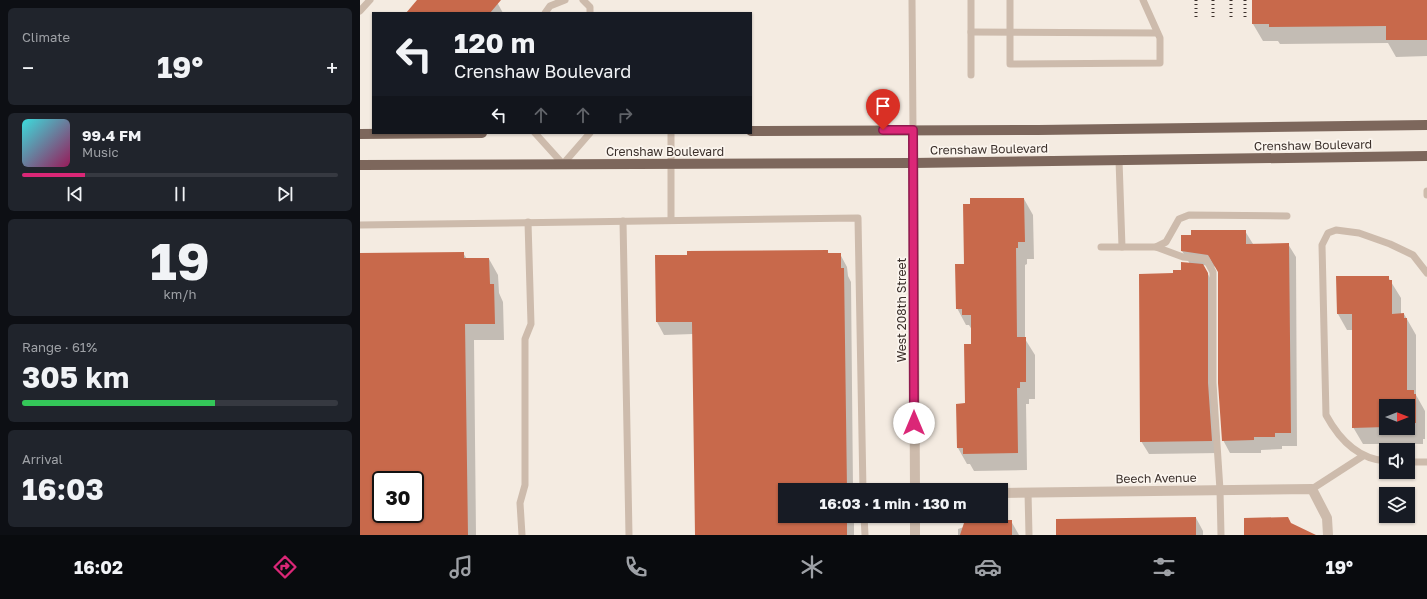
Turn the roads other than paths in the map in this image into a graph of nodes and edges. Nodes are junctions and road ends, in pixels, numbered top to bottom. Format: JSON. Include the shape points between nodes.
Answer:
{"nodes":[{"id":1,"x":370,"y":0,"type":"edge"},
{"id":2,"x":565,"y":0,"type":"edge"},
{"id":3,"x":583,"y":0,"type":"edge"},
{"id":4,"x":912,"y":0,"type":"edge"},
{"id":5,"x":971,"y":0,"type":"edge"},
{"id":6,"x":1010,"y":0,"type":"edge"},
{"id":7,"x":1142,"y":0,"type":"edge"},
{"id":8,"x":590,"y":7,"type":"edge"},
{"id":9,"x":360,"y":11,"type":"edge"},
{"id":10,"x":546,"y":12,"type":"edge"},
{"id":11,"x":971,"y":32,"type":"junction"},
{"id":12,"x":1010,"y":32,"type":"junction"},
{"id":13,"x":1157,"y":33,"type":"junction"},
{"id":14,"x":971,"y":75,"type":"dead end"},
{"id":15,"x":1427,"y":125,"type":"edge"},
{"id":16,"x":913,"y":130,"type":"junction"},
{"id":17,"x":752,"y":131,"type":"edge"},
{"id":18,"x":360,"y":134,"type":"edge"},
{"id":19,"x":372,"y":134,"type":"edge"},
{"id":20,"x":536,"y":134,"type":"edge"},
{"id":21,"x":589,"y":134,"type":"edge"},
{"id":22,"x":671,"y":134,"type":"edge"},
{"id":23,"x":1427,"y":156,"type":"edge"},
{"id":24,"x":1119,"y":160,"type":"junction"},
{"id":25,"x":913,"y":162,"type":"junction"},
{"id":26,"x":563,"y":164,"type":"junction"},
{"id":27,"x":671,"y":164,"type":"junction"},
{"id":28,"x":360,"y":165,"type":"edge"},
{"id":29,"x":1427,"y":191,"type":"edge"},
{"id":30,"x":1427,"y":195,"type":"edge"},
{"id":31,"x":1287,"y":216,"type":"dead end"},
{"id":32,"x":672,"y":220,"type":"junction"},
{"id":33,"x":623,"y":221,"type":"junction"},
{"id":34,"x":528,"y":222,"type":"junction"},
{"id":35,"x":360,"y":225,"type":"edge"},
{"id":36,"x":1102,"y":247,"type":"dead end"},
{"id":37,"x":1122,"y":247,"type":"junction"},
{"id":38,"x":1156,"y":247,"type":"junction"},
{"id":39,"x":1427,"y":273,"type":"edge"},
{"id":40,"x":1363,"y":456,"type":"junction"},
{"id":41,"x":1379,"y":459,"type":"edge"},
{"id":42,"x":1415,"y":462,"type":"edge"},
{"id":43,"x":1427,"y":462,"type":"edge"},
{"id":44,"x":863,"y":483,"type":"edge"},
{"id":45,"x":915,"y":483,"type":"edge"},
{"id":46,"x":1312,"y":489,"type":"junction"},
{"id":47,"x":1220,"y":490,"type":"junction"},
{"id":48,"x":1028,"y":492,"type":"junction"},
{"id":49,"x":1008,"y":493,"type":"edge"},
{"id":50,"x":864,"y":523,"type":"edge"},
{"id":51,"x":915,"y":523,"type":"edge"},
{"id":52,"x":522,"y":535,"type":"edge"},
{"id":53,"x":629,"y":535,"type":"edge"},
{"id":54,"x":864,"y":535,"type":"edge"},
{"id":55,"x":915,"y":535,"type":"edge"},
{"id":56,"x":1029,"y":535,"type":"edge"},
{"id":57,"x":1220,"y":535,"type":"edge"},
{"id":58,"x":1328,"y":535,"type":"edge"}],
"edges":[{"from":1,"to":9,"type":"lane"},
{"from":2,"to":10,"type":"lane","via":[[550,6]]},
{"from":3,"to":8,"type":"lane"},
{"from":4,"to":16,"type":"lane"},
{"from":5,"to":11,"type":"lane"},
{"from":6,"to":12,"type":"lane"},
{"from":7,"to":13,"type":"lane"},
{"from":11,"to":12,"type":"lane"},
{"from":11,"to":14,"type":"lane"},
{"from":12,"to":13,"type":"lane"},
{"from":12,"to":13,"type":"lane","via":[[1010,64],[1160,63],[1160,38]]},
{"from":15,"to":16,"type":"main road","name":"Crenshaw Boulevard"},
{"from":16,"to":17,"type":"main road","name":"Crenshaw Boulevard"},
{"from":16,"to":25,"type":"street","name":"West 208th Street"},
{"from":18,"to":19,"type":"main road"},
{"from":20,"to":26,"type":"lane"},
{"from":21,"to":26,"type":"lane"},
{"from":22,"to":27,"type":"lane"},
{"from":23,"to":24,"type":"main road","name":"Crenshaw Boulevard"},
{"from":24,"to":25,"type":"main road","name":"Crenshaw Boulevard"},
{"from":24,"to":37,"type":"lane"},
{"from":25,"to":27,"type":"main road","name":"Crenshaw Boulevard"},
{"from":25,"to":45,"type":"street","name":"West 208th Street"},
{"from":26,"to":27,"type":"main road","name":"Crenshaw Boulevard"},
{"from":26,"to":28,"type":"main road","name":"Crenshaw Boulevard"},
{"from":27,"to":32,"type":"lane"},
{"from":29,"to":30,"type":"lane"},
{"from":31,"to":38,"type":"lane","via":[[1189,215],[1179,219],[1166,242]]},
{"from":32,"to":33,"type":"lane"},
{"from":32,"to":44,"type":"lane","via":[[858,218]]},
{"from":33,"to":34,"type":"lane"},
{"from":33,"to":53,"type":"lane"},
{"from":34,"to":35,"type":"lane"},
{"from":34,"to":52,"type":"lane","via":[[531,324],[525,339],[525,485],[520,503]]},
{"from":36,"to":37,"type":"lane"},
{"from":37,"to":38,"type":"lane"},
{"from":38,"to":47,"type":"lane","via":[[1183,257],[1206,259],[1213,272],[1213,383]]},
{"from":39,"to":40,"type":"lane","via":[[1413,255],[1359,233],[1336,230],[1328,233],[1322,245],[1326,415],[1334,431]]},
{"from":40,"to":41,"type":"lane"},
{"from":40,"to":46,"type":"lane"},
{"from":42,"to":43,"type":"lane"},
{"from":46,"to":47,"type":"street","name":"Beech Avenue"},
{"from":46,"to":58,"type":"street","via":[[1327,518]]},
{"from":47,"to":48,"type":"street","name":"Beech Avenue"},
{"from":47,"to":57,"type":"lane"},
{"from":48,"to":49,"type":"street","name":"Beech Avenue"},
{"from":48,"to":56,"type":"lane"},
{"from":50,"to":54,"type":"lane"},
{"from":51,"to":55,"type":"street"}]}
